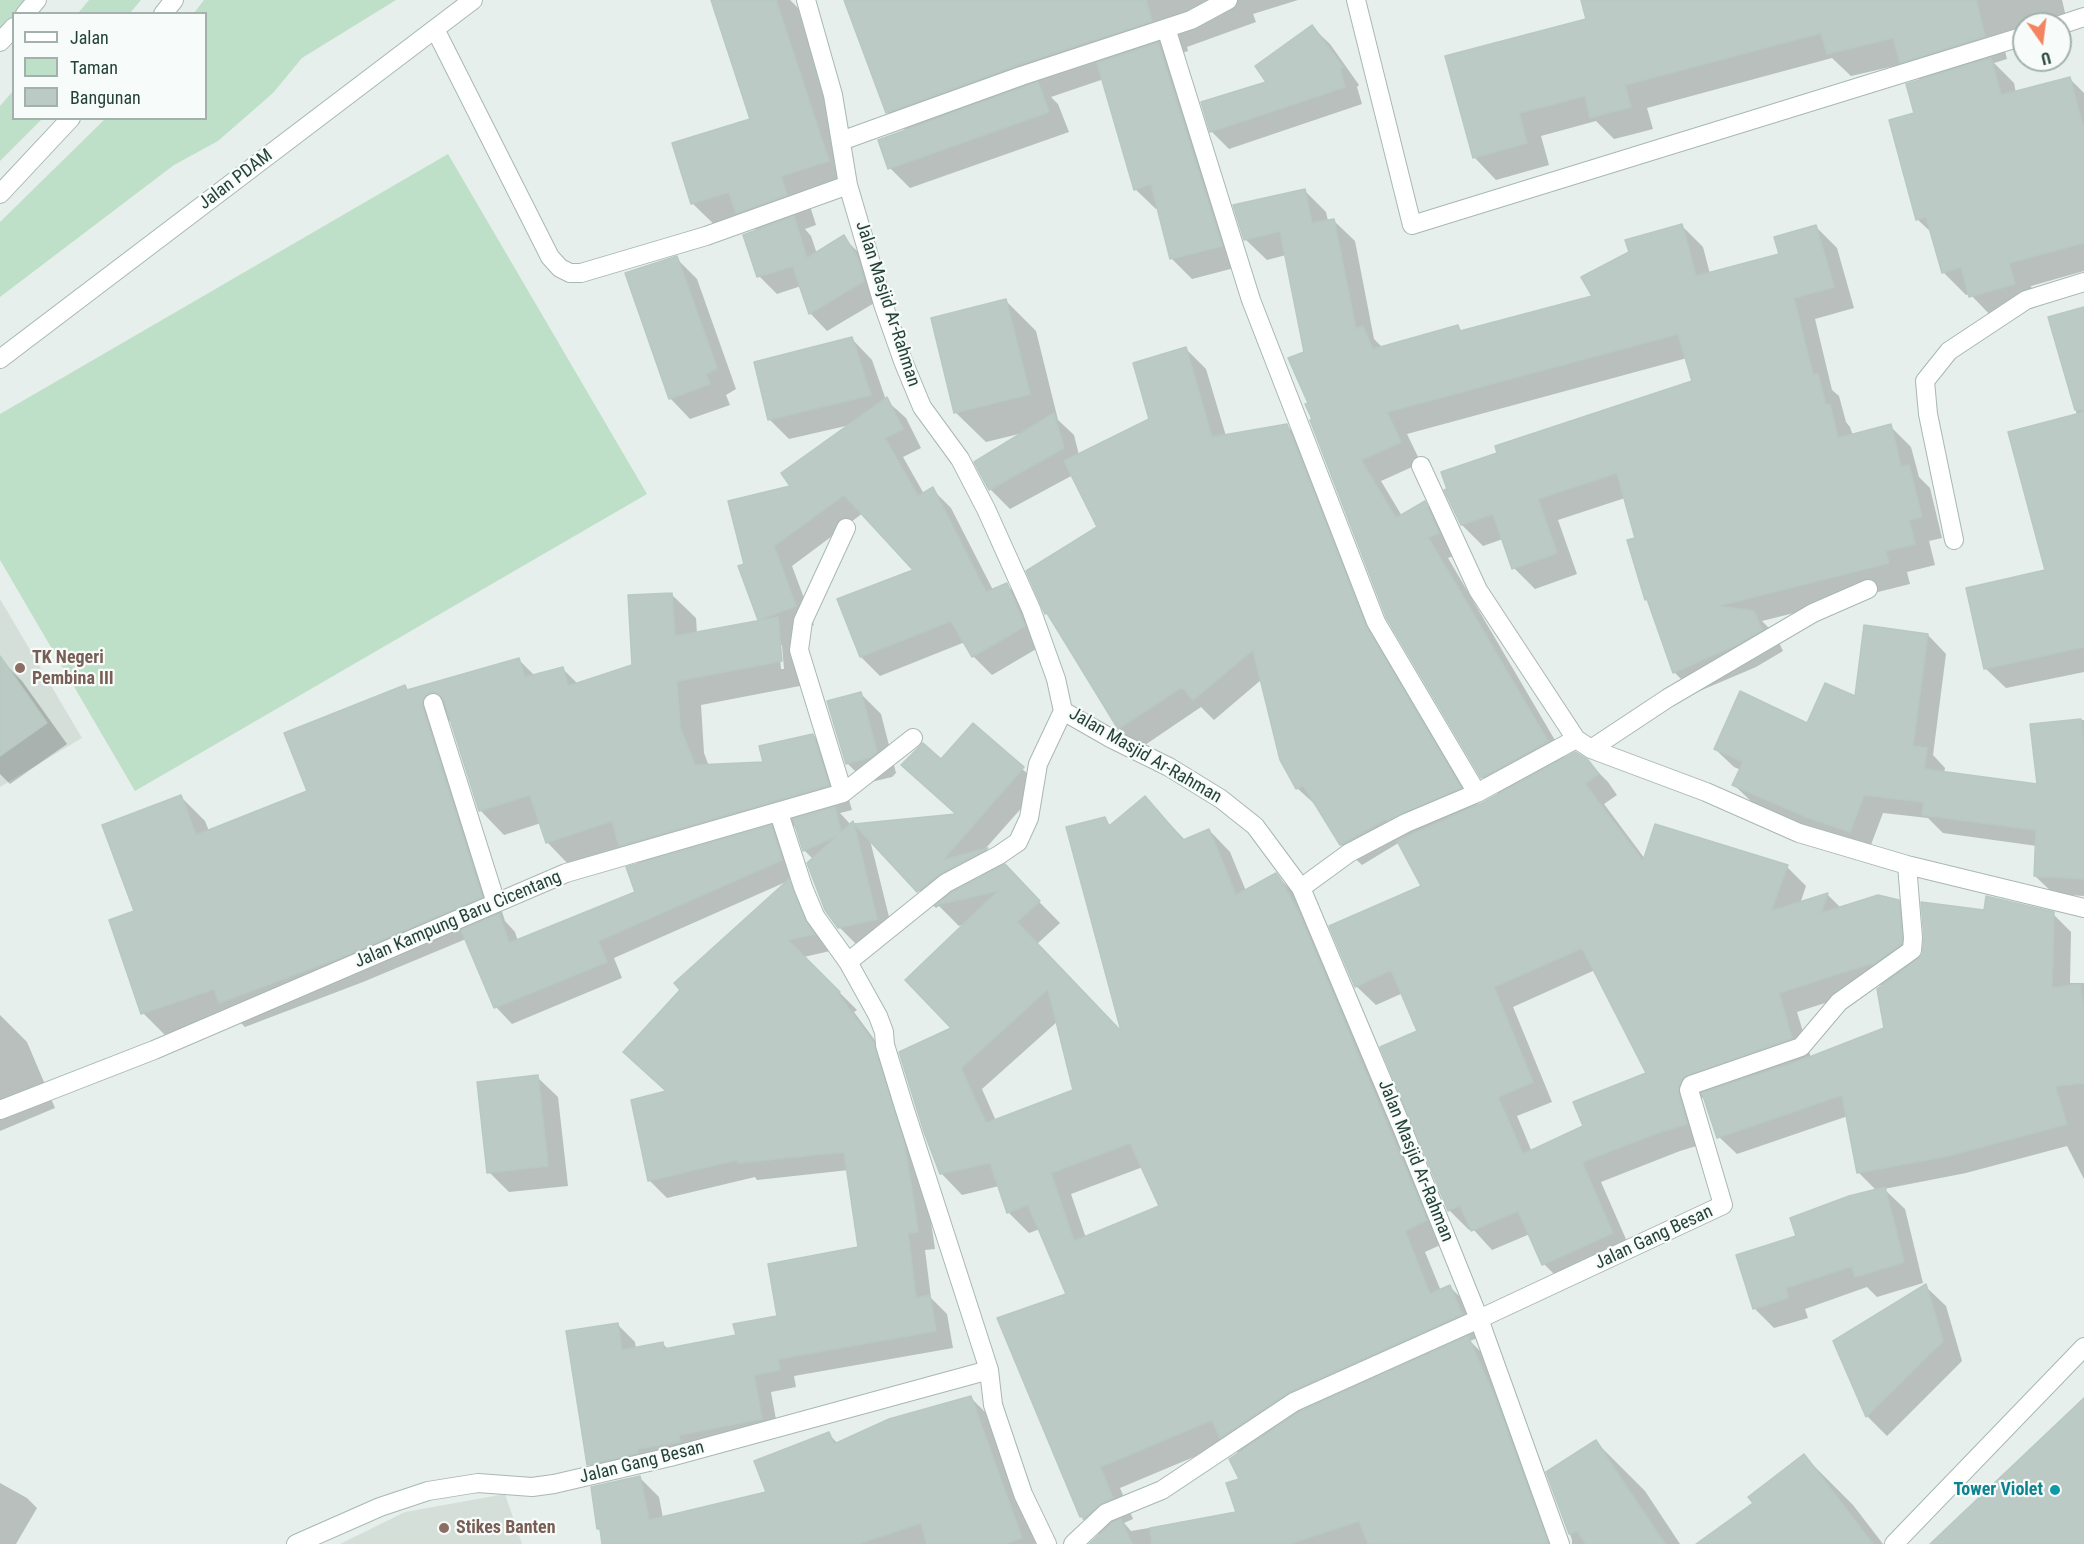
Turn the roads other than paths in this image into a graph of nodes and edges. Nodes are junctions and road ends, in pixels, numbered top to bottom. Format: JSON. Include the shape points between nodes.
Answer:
{"nodes":[{"id":1,"x":37,"y":0,"type":"edge"},
{"id":2,"x":174,"y":0,"type":"edge"},
{"id":3,"x":473,"y":0,"type":"edge"},
{"id":4,"x":806,"y":0,"type":"edge"},
{"id":5,"x":1228,"y":0,"type":"edge"},
{"id":6,"x":1356,"y":0,"type":"edge"},
{"id":7,"x":27,"y":12,"type":"edge"},
{"id":8,"x":165,"y":12,"type":"edge"},
{"id":9,"x":1166,"y":28,"type":"junction"},
{"id":10,"x":12,"y":29,"type":"edge"},
{"id":11,"x":435,"y":29,"type":"junction"},
{"id":12,"x":2012,"y":40,"type":"edge"},
{"id":13,"x":0,"y":42,"type":"edge"},
{"id":14,"x":69,"y":120,"type":"edge"},
{"id":15,"x":841,"y":141,"type":"junction"},
{"id":16,"x":848,"y":185,"type":"junction"},
{"id":17,"x":0,"y":194,"type":"edge"},
{"id":18,"x":2084,"y":282,"type":"edge"},
{"id":19,"x":0,"y":359,"type":"edge"},
{"id":20,"x":1421,"y":466,"type":"dead end"},
{"id":21,"x":846,"y":528,"type":"dead end"},
{"id":22,"x":1954,"y":540,"type":"dead end"},
{"id":23,"x":1868,"y":589,"type":"dead end"},
{"id":24,"x":433,"y":703,"type":"dead end"},
{"id":25,"x":1063,"y":711,"type":"junction"},
{"id":26,"x":913,"y":738,"type":"dead end"},
{"id":27,"x":1576,"y":739,"type":"junction"},
{"id":28,"x":1591,"y":749,"type":"junction"},
{"id":29,"x":843,"y":793,"type":"junction"},
{"id":30,"x":1477,"y":793,"type":"junction"},
{"id":31,"x":779,"y":813,"type":"junction"},
{"id":32,"x":1907,"y":865,"type":"junction"},
{"id":33,"x":1301,"y":888,"type":"junction"},
{"id":34,"x":496,"y":903,"type":"junction"},
{"id":35,"x":2084,"y":908,"type":"edge"},
{"id":36,"x":848,"y":962,"type":"junction"},
{"id":37,"x":0,"y":1110,"type":"edge"},
{"id":38,"x":1479,"y":1319,"type":"junction"},
{"id":39,"x":2084,"y":1347,"type":"edge"},
{"id":40,"x":989,"y":1370,"type":"junction"},
{"id":41,"x":296,"y":1544,"type":"edge"},
{"id":42,"x":1047,"y":1544,"type":"edge"},
{"id":43,"x":1073,"y":1544,"type":"edge"},
{"id":44,"x":1560,"y":1544,"type":"edge"},
{"id":45,"x":1894,"y":1544,"type":"edge"}],
"edges":[{"from":1,"to":7,"type":"street"},
{"from":2,"to":8,"type":"street"},
{"from":3,"to":11,"type":"street","name":"Jalan PDAM"},
{"from":4,"to":15,"type":"street","name":"Jalan Masjid Ar-Rahman","via":[[833,95]]},
{"from":5,"to":9,"type":"street"},
{"from":6,"to":12,"type":"street","via":[[1412,225]]},
{"from":9,"to":15,"type":"street"},
{"from":9,"to":30,"type":"street","via":[[1251,300],[1376,622]]},
{"from":10,"to":13,"type":"street"},
{"from":11,"to":16,"type":"street","via":[[550,257],[570,273],[706,236]]},
{"from":11,"to":19,"type":"street","name":"Jalan PDAM"},
{"from":14,"to":17,"type":"street"},
{"from":15,"to":16,"type":"street","name":"Jalan Masjid Ar-Rahman"},
{"from":16,"to":25,"type":"street","name":"Jalan Masjid Ar-Rahman","via":[[903,361],[922,407],[960,459],[986,510],[1031,609]]},
{"from":18,"to":22,"type":"street","via":[[2026,300],[1949,351],[1925,381]]},
{"from":20,"to":27,"type":"street","via":[[1478,590]]},
{"from":21,"to":29,"type":"street","via":[[803,621],[799,650]]},
{"from":23,"to":28,"type":"street","via":[[1813,613],[1668,698]]},
{"from":24,"to":34,"type":"street"},
{"from":25,"to":33,"type":"street","name":"Jalan Masjid Ar-Rahman","via":[[1221,799],[1255,826]]},
{"from":25,"to":36,"type":"street","via":[[1038,764],[1029,818],[1018,842],[946,883]]},
{"from":26,"to":29,"type":"street","name":"Jalan Kampung Baru Cicentang"},
{"from":27,"to":28,"type":"street"},
{"from":27,"to":30,"type":"street"},
{"from":28,"to":32,"type":"street","via":[[1799,832]]},
{"from":29,"to":31,"type":"street","name":"Jalan Kampung Baru Cicentang"},
{"from":30,"to":33,"type":"street","via":[[1349,853]]},
{"from":31,"to":34,"type":"street","name":"Jalan Kampung Baru Cicentang","via":[[566,873]]},
{"from":31,"to":36,"type":"street","via":[[815,916]]},
{"from":32,"to":35,"type":"street"},
{"from":32,"to":38,"type":"street","name":"Jalan Gang Besan","via":[[1912,950],[1839,1002],[1801,1047],[1691,1085],[1723,1205]]},
{"from":33,"to":38,"type":"street","name":"Jalan Masjid Ar-Rahman"},
{"from":34,"to":37,"type":"street","name":"Jalan Kampung Baru Cicentang","via":[[154,1050]]},
{"from":36,"to":40,"type":"street","via":[[884,1032],[901,1097]]},
{"from":38,"to":43,"type":"street","via":[[1294,1402],[1162,1490],[1106,1513]]},
{"from":38,"to":44,"type":"street","name":"Jalan Masjid Ar-Rahman"},
{"from":39,"to":45,"type":"street"},
{"from":40,"to":41,"type":"street","name":"Jalan Gang Besan","via":[[670,1457],[554,1484],[532,1487],[478,1483],[428,1491],[380,1507]]},
{"from":40,"to":42,"type":"street","via":[[993,1405],[1023,1494]]}]}
